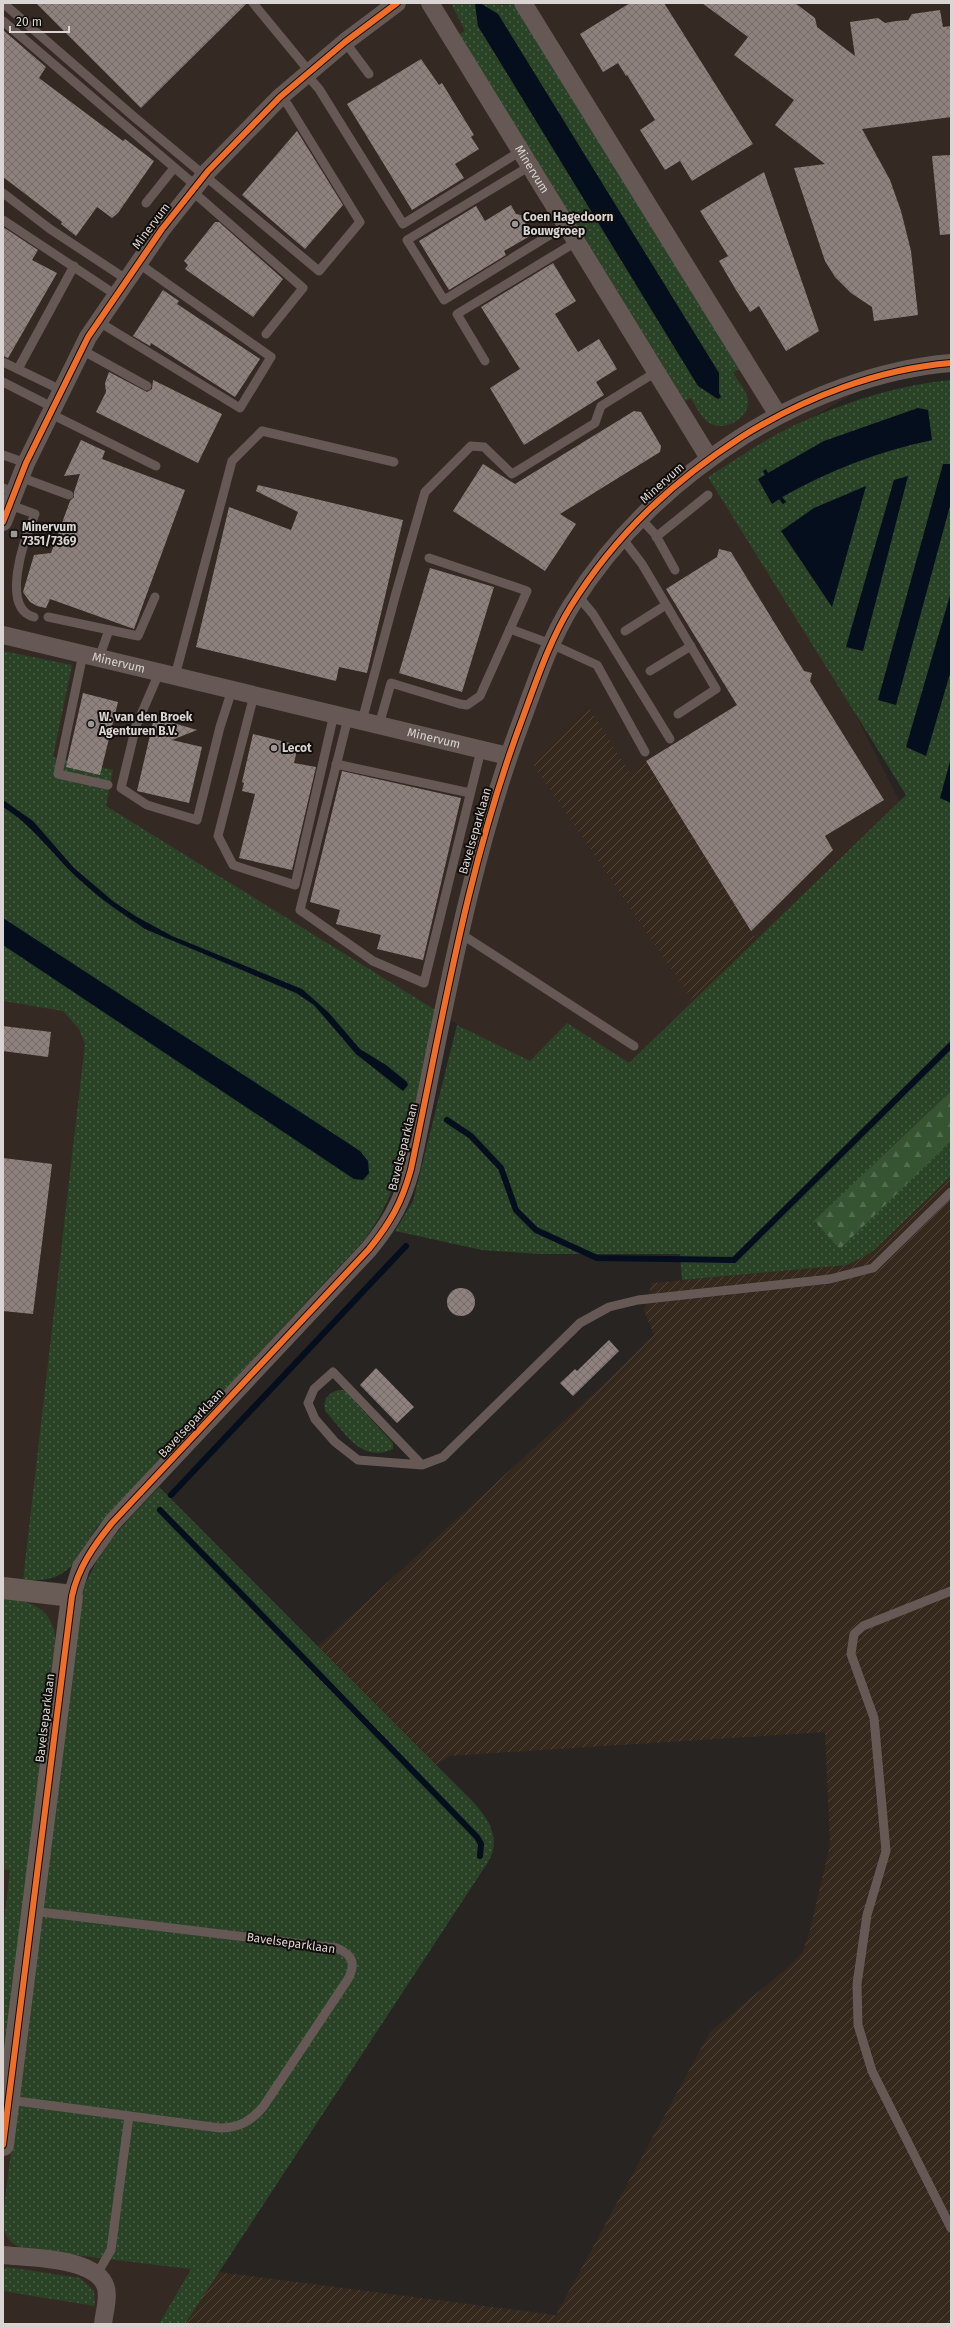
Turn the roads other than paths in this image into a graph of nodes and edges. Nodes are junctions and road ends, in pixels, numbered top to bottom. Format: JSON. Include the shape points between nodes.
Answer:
{"nodes":[{"id":1,"x":3,"y":3,"type":"edge"},
{"id":2,"x":253,"y":3,"type":"edge"},
{"id":3,"x":397,"y":3,"type":"edge"},
{"id":4,"x":430,"y":3,"type":"edge"},
{"id":5,"x":523,"y":3,"type":"edge"},
{"id":6,"x":3,"y":21,"type":"edge"},
{"id":7,"x":345,"y":42,"type":"junction"},
{"id":8,"x":308,"y":73,"type":"junction"},
{"id":9,"x":369,"y":74,"type":"dead end"},
{"id":10,"x":280,"y":97,"type":"junction"},
{"id":11,"x":525,"y":158,"type":"junction"},
{"id":12,"x":174,"y":168,"type":"junction"},
{"id":13,"x":198,"y":184,"type":"junction"},
{"id":14,"x":3,"y":193,"type":"edge"},
{"id":15,"x":146,"y":203,"type":"dead end"},
{"id":16,"x":3,"y":220,"type":"edge"},
{"id":17,"x":566,"y":225,"type":"junction"},
{"id":18,"x":576,"y":242,"type":"junction"},
{"id":19,"x":138,"y":263,"type":"junction"},
{"id":20,"x":74,"y":266,"type":"junction"},
{"id":21,"x":126,"y":279,"type":"junction"},
{"id":22,"x":116,"y":295,"type":"junction"},
{"id":23,"x":98,"y":322,"type":"junction"},
{"id":24,"x":266,"y":334,"type":"dead end"},
{"id":25,"x":82,"y":350,"type":"junction"},
{"id":26,"x":485,"y":361,"type":"dead end"},
{"id":27,"x":3,"y":362,"type":"edge"},
{"id":28,"x":951,"y":363,"type":"edge"},
{"id":29,"x":18,"y":369,"type":"junction"},
{"id":30,"x":656,"y":372,"type":"junction"},
{"id":31,"x":3,"y":382,"type":"edge"},
{"id":32,"x":147,"y":386,"type":"dead end"},
{"id":33,"x":61,"y":390,"type":"junction"},
{"id":34,"x":51,"y":410,"type":"junction"},
{"id":35,"x":778,"y":415,"type":"junction"},
{"id":36,"x":3,"y":455,"type":"edge"},
{"id":37,"x":709,"y":458,"type":"junction"},
{"id":38,"x":394,"y":462,"type":"dead end"},
{"id":39,"x":156,"y":466,"type":"dead end"},
{"id":40,"x":15,"y":485,"type":"edge"},
{"id":41,"x":69,"y":495,"type":"dead end"},
{"id":42,"x":708,"y":495,"type":"dead end"},
{"id":43,"x":640,"y":518,"type":"junction"},
{"id":44,"x":3,"y":522,"type":"edge"},
{"id":45,"x":656,"y":537,"type":"junction"},
{"id":46,"x":622,"y":538,"type":"junction"},
{"id":47,"x":429,"y":558,"type":"dead end"},
{"id":48,"x":675,"y":570,"type":"dead end"},
{"id":49,"x":578,"y":596,"type":"junction"},
{"id":50,"x":155,"y":597,"type":"dead end"},
{"id":51,"x":666,"y":605,"type":"junction"},
{"id":52,"x":34,"y":616,"type":"dead end"},
{"id":53,"x":48,"y":617,"type":"dead end"},
{"id":54,"x":510,"y":629,"type":"junction"},
{"id":55,"x":109,"y":630,"type":"junction"},
{"id":56,"x":625,"y":631,"type":"dead end"},
{"id":57,"x":3,"y":635,"type":"edge"},
{"id":58,"x":551,"y":644,"type":"junction"},
{"id":59,"x":690,"y":646,"type":"junction"},
{"id":60,"x":91,"y":656,"type":"junction"},
{"id":61,"x":650,"y":671,"type":"dead end"},
{"id":62,"x":167,"y":675,"type":"junction"},
{"id":63,"x":232,"y":690,"type":"junction"},
{"id":64,"x":254,"y":696,"type":"junction"},
{"id":65,"x":678,"y":714,"type":"dead end"},
{"id":66,"x":356,"y":720,"type":"junction"},
{"id":67,"x":670,"y":739,"type":"dead end"},
{"id":68,"x":481,"y":750,"type":"junction"},
{"id":69,"x":646,"y":752,"type":"dead end"},
{"id":70,"x":508,"y":756,"type":"junction"},
{"id":71,"x":336,"y":764,"type":"junction"},
{"id":72,"x":108,"y":785,"type":"dead end"},
{"id":73,"x":470,"y":793,"type":"junction"},
{"id":74,"x":461,"y":934,"type":"junction"},
{"id":75,"x":634,"y":1046,"type":"dead end"},
{"id":76,"x":951,"y":1192,"type":"edge"},
{"id":77,"x":422,"y":1465,"type":"junction"},
{"id":78,"x":3,"y":1588,"type":"edge"},
{"id":79,"x":951,"y":1591,"type":"edge"},
{"id":80,"x":72,"y":1596,"type":"junction"},
{"id":81,"x":32,"y":1911,"type":"junction"},
{"id":82,"x":9,"y":2100,"type":"junction"},
{"id":83,"x":129,"y":2116,"type":"junction"},
{"id":84,"x":3,"y":2145,"type":"edge"},
{"id":85,"x":951,"y":2228,"type":"edge"},
{"id":86,"x":3,"y":2255,"type":"edge"},
{"id":87,"x":97,"y":2274,"type":"junction"},
{"id":88,"x":103,"y":2324,"type":"edge"}],
"edges":[{"from":1,"to":13,"type":"lane","via":[[133,116]]},
{"from":2,"to":8,"type":"lane"},
{"from":3,"to":7,"type":"street","name":"Minervum"},
{"from":4,"to":11,"type":"street","name":"Minervum"},
{"from":5,"to":35,"type":"street"},
{"from":6,"to":12,"type":"lane"},
{"from":7,"to":8,"type":"street","name":"Minervum"},
{"from":7,"to":9,"type":"lane"},
{"from":8,"to":10,"type":"street","name":"Minervum"},
{"from":8,"to":11,"type":"lane","via":[[403,224]]},
{"from":10,"to":13,"type":"street","name":"Minervum"},
{"from":10,"to":13,"type":"lane","via":[[288,105],[360,222],[319,271]]},
{"from":11,"to":17,"type":"street","name":"Minervum"},
{"from":11,"to":17,"type":"lane","via":[[407,240],[444,300]]},
{"from":12,"to":13,"type":"lane"},
{"from":12,"to":15,"type":"lane"},
{"from":13,"to":19,"type":"street","name":"Minervum"},
{"from":13,"to":24,"type":"lane","via":[[303,288]]},
{"from":14,"to":21,"type":"lane"},
{"from":16,"to":20,"type":"lane"},
{"from":17,"to":18,"type":"street","name":"Minervum"},
{"from":18,"to":26,"type":"lane","via":[[456,314]]},
{"from":18,"to":30,"type":"street","name":"Minervum"},
{"from":19,"to":21,"type":"street","name":"Minervum"},
{"from":19,"to":23,"type":"lane","via":[[271,357],[240,408]]},
{"from":20,"to":22,"type":"lane"},
{"from":20,"to":29,"type":"lane"},
{"from":21,"to":22,"type":"street","name":"Minervum"},
{"from":22,"to":23,"type":"street","name":"Minervum"},
{"from":23,"to":25,"type":"street","name":"Minervum"},
{"from":25,"to":32,"type":"lane"},
{"from":25,"to":33,"type":"street","name":"Minervum"},
{"from":27,"to":29,"type":"lane"},
{"from":28,"to":35,"type":"street","name":"Minervum","via":[[885,376],[838,390]]},
{"from":29,"to":33,"type":"lane"},
{"from":30,"to":37,"type":"street","name":"Minervum"},
{"from":30,"to":66,"type":"lane","via":[[601,406],[595,423],[512,474],[484,447],[471,446],[425,492]]},
{"from":31,"to":34,"type":"lane"},
{"from":33,"to":34,"type":"street","name":"Minervum"},
{"from":34,"to":39,"type":"lane"},
{"from":34,"to":40,"type":"street","name":"Minervum"},
{"from":35,"to":37,"type":"street","name":"Minervum"},
{"from":36,"to":40,"type":"lane"},
{"from":37,"to":43,"type":"street","name":"Minervum","via":[[677,482]]},
{"from":38,"to":62,"type":"lane","via":[[262,431],[232,461]]},
{"from":40,"to":41,"type":"lane"},
{"from":40,"to":44,"type":"street","name":"Minervum"},
{"from":40,"to":52,"type":"lane","via":[[35,514],[10,589],[12,600],[18,607],[28,616]]},
{"from":42,"to":45,"type":"lane"},
{"from":43,"to":45,"type":"lane"},
{"from":43,"to":46,"type":"street","name":"Minervum"},
{"from":45,"to":48,"type":"lane"},
{"from":46,"to":49,"type":"street","name":"Minervum"},
{"from":46,"to":51,"type":"lane","via":[[642,564]]},
{"from":47,"to":54,"type":"lane","via":[[527,591]]},
{"from":49,"to":58,"type":"street","name":"Minervum"},
{"from":49,"to":67,"type":"lane","via":[[593,614]]},
{"from":50,"to":55,"type":"lane","via":[[138,636]]},
{"from":51,"to":56,"type":"lane"},
{"from":51,"to":59,"type":"lane"},
{"from":53,"to":55,"type":"lane"},
{"from":54,"to":58,"type":"lane"},
{"from":54,"to":66,"type":"lane","via":[[480,696],[473,702],[460,704],[391,683]]},
{"from":55,"to":60,"type":"lane"},
{"from":57,"to":60,"type":"street","name":"Minervum"},
{"from":58,"to":69,"type":"lane","via":[[597,665]]},
{"from":58,"to":70,"type":"street","name":"Minervum"},
{"from":59,"to":61,"type":"lane"},
{"from":59,"to":65,"type":"lane","via":[[716,689]]},
{"from":60,"to":62,"type":"street","name":"Minervum"},
{"from":60,"to":72,"type":"lane","via":[[58,774]]},
{"from":62,"to":63,"type":"street","name":"Minervum"},
{"from":62,"to":63,"type":"lane","via":[[136,726],[122,788],[147,805],[197,820],[220,726]]},
{"from":63,"to":64,"type":"street","name":"Minervum"},
{"from":64,"to":66,"type":"street","name":"Minervum"},
{"from":64,"to":66,"type":"lane","via":[[218,836],[233,865],[295,885]]},
{"from":66,"to":68,"type":"street","name":"Minervum"},
{"from":66,"to":71,"type":"lane"},
{"from":68,"to":70,"type":"street","name":"Minervum"},
{"from":68,"to":73,"type":"lane"},
{"from":70,"to":74,"type":"street","name":"Bavelseparklaan","via":[[478,856]]},
{"from":71,"to":73,"type":"lane"},
{"from":71,"to":73,"type":"lane","via":[[300,910],[374,961],[424,983]]},
{"from":74,"to":75,"type":"lane"},
{"from":74,"to":80,"type":"street","name":"Bavelseparklaan","via":[[411,1169],[394,1216],[369,1249],[112,1523],[81,1567]]},
{"from":76,"to":77,"type":"lane","via":[[873,1268],[830,1279],[638,1300],[609,1307],[580,1323],[443,1457]]},
{"from":77,"to":77,"type":"lane","via":[[333,1372],[314,1389],[308,1404],[315,1419],[335,1442],[358,1460]]},
{"from":78,"to":80,"type":"street"},
{"from":79,"to":85,"type":"lane","via":[[863,1626],[854,1634],[850,1654],[874,1718],[886,1851],[867,1915],[857,1984],[858,2025],[872,2071]]},
{"from":80,"to":81,"type":"street","name":"Bavelseparklaan"},
{"from":81,"to":82,"type":"street","name":"Bavelseparklaan"},
{"from":81,"to":83,"type":"lane","name":"Bavelseparklaan","via":[[337,1948],[348,1953],[353,1962],[348,1979],[255,2116],[233,2128]]},
{"from":82,"to":83,"type":"lane","name":"Bavelseparklaan"},
{"from":82,"to":84,"type":"street","name":"Bavelseparklaan"},
{"from":83,"to":87,"type":"lane","via":[[111,2250]]},
{"from":86,"to":87,"type":"street","via":[[79,2265]]},
{"from":87,"to":88,"type":"street","via":[[106,2290]]}]}
